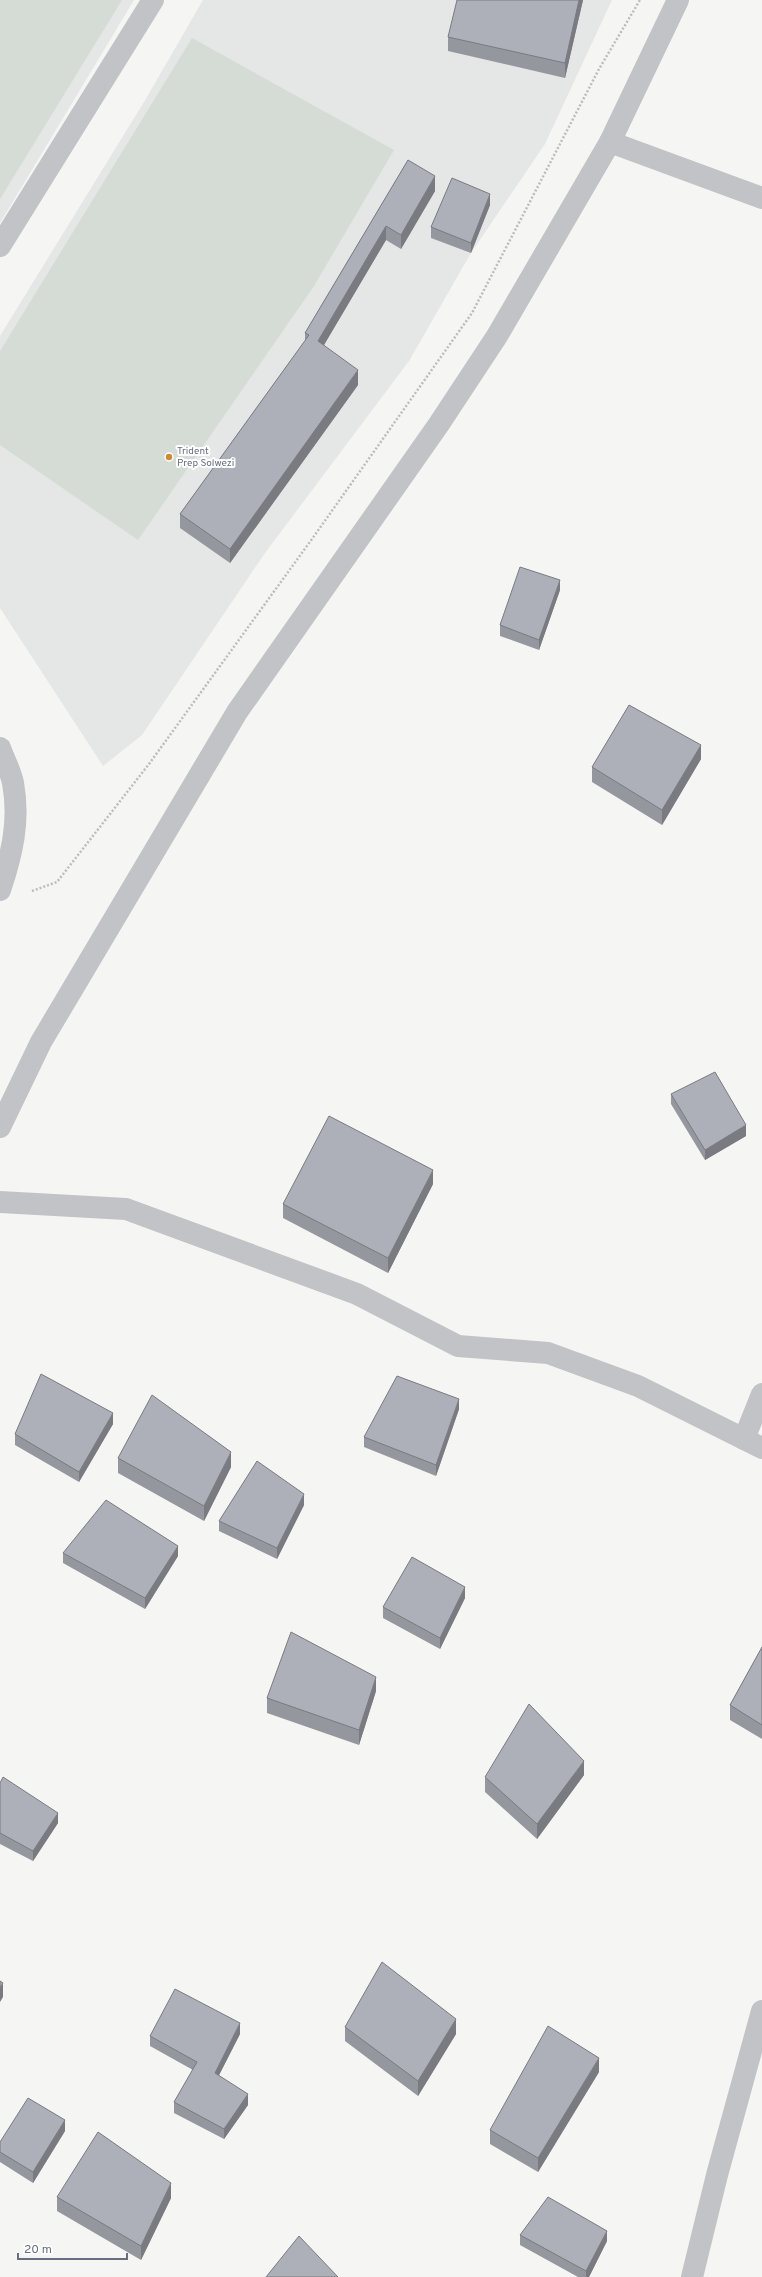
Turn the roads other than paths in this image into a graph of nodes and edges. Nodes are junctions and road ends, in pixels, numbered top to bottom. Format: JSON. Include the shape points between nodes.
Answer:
{"nodes":[{"id":1,"x":152,"y":0,"type":"edge"},
{"id":2,"x":678,"y":0,"type":"edge"},
{"id":3,"x":610,"y":142,"type":"junction"},
{"id":4,"x":762,"y":198,"type":"edge"},
{"id":5,"x":0,"y":246,"type":"edge"},
{"id":6,"x":0,"y":748,"type":"edge"},
{"id":7,"x":0,"y":890,"type":"edge"},
{"id":8,"x":0,"y":1127,"type":"edge"},
{"id":9,"x":0,"y":1202,"type":"edge"},
{"id":10,"x":762,"y":1394,"type":"edge"},
{"id":11,"x":753,"y":1444,"type":"edge"},
{"id":12,"x":762,"y":2011,"type":"edge"},
{"id":13,"x":692,"y":2277,"type":"edge"}],
"edges":[{"from":1,"to":5,"type":"street"},
{"from":2,"to":3,"type":"street"},
{"from":3,"to":4,"type":"street"},
{"from":3,"to":8,"type":"street","via":[[493,342],[237,712],[41,1042]]},
{"from":6,"to":7,"type":"street","via":[[13,782],[16,822],[12,854]]},
{"from":9,"to":11,"type":"street","via":[[126,1209],[357,1294],[458,1346],[548,1353],[638,1386]]},
{"from":10,"to":11,"type":"street"},
{"from":12,"to":13,"type":"street","via":[[716,2175]]}]}
